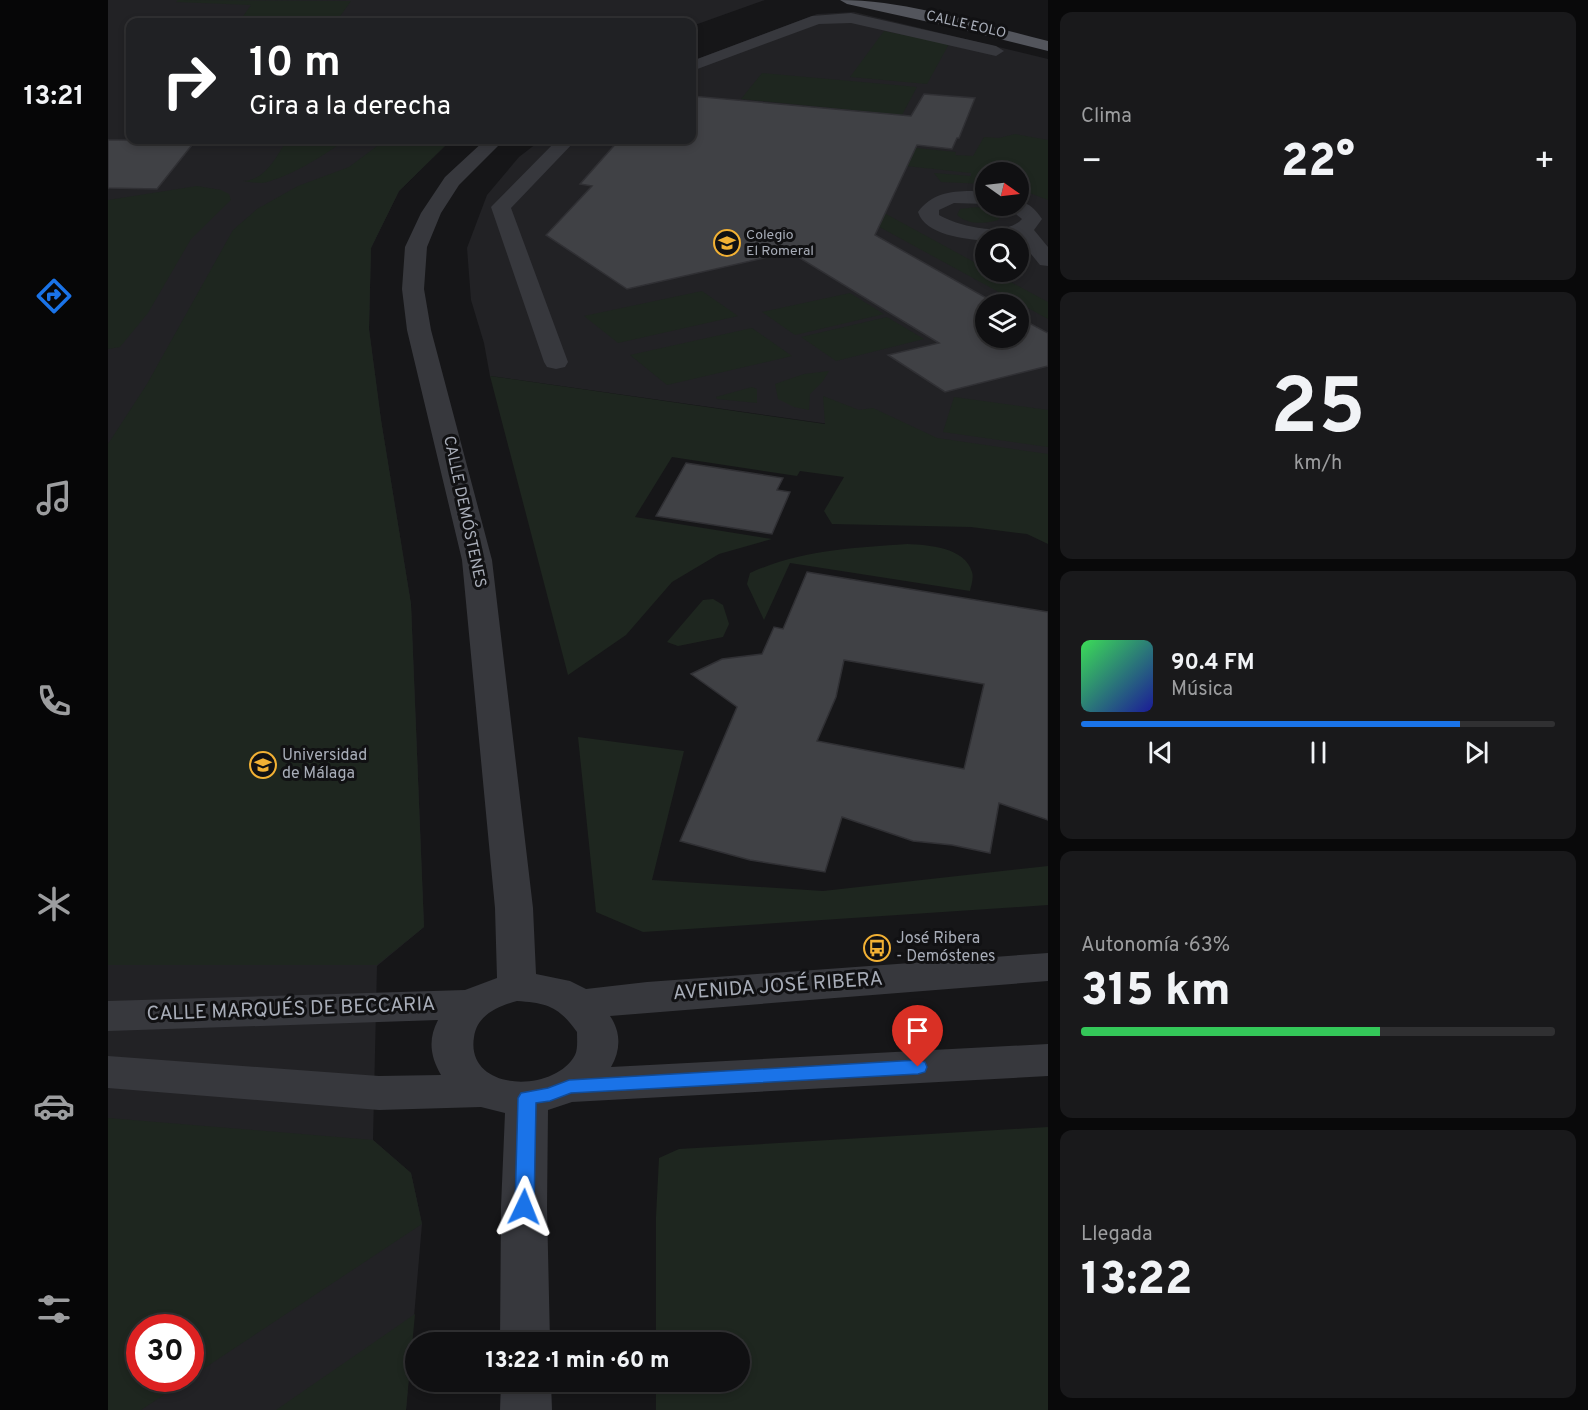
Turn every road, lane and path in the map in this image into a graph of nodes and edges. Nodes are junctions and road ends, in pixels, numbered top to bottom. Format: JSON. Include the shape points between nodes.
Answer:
{"nodes":[{"id":1,"x":847,"y":0,"type":"edge"},
{"id":2,"x":1023,"y":39,"type":"junction"},
{"id":3,"x":1048,"y":46,"type":"edge"},
{"id":4,"x":696,"y":64,"type":"edge"},
{"id":5,"x":491,"y":144,"type":"edge"},
{"id":6,"x":563,"y":144,"type":"edge"},
{"id":7,"x":975,"y":198,"type":"edge"},
{"id":8,"x":1029,"y":213,"type":"edge"},
{"id":9,"x":1023,"y":228,"type":"edge"},
{"id":10,"x":975,"y":233,"type":"edge"},
{"id":11,"x":1029,"y":237,"type":"edge"},
{"id":12,"x":1048,"y":260,"type":"edge"},
{"id":13,"x":556,"y":362,"type":"dead end"},
{"id":14,"x":1048,"y":967,"type":"edge"},
{"id":15,"x":517,"y":987,"type":"junction"},
{"id":16,"x":474,"y":1004,"type":"junction"},
{"id":17,"x":580,"y":1005,"type":"junction"},
{"id":18,"x":108,"y":1016,"type":"edge"},
{"id":19,"x":1048,"y":1060,"type":"edge"},
{"id":20,"x":108,"y":1072,"type":"edge"},
{"id":21,"x":483,"y":1090,"type":"junction"},
{"id":22,"x":548,"y":1092,"type":"junction"},
{"id":23,"x":525,"y":1332,"type":"edge"},
{"id":24,"x":526,"y":1392,"type":"edge"},
{"id":25,"x":526,"y":1410,"type":"edge"}],
"edges":[{"from":1,"to":2,"type":"main road","name":"CALLE EOLO"},
{"from":2,"to":3,"type":"main road","name":"CALLE EOLO"},
{"from":2,"to":4,"type":"street","via":[[993,52],[851,18],[817,19]]},
{"from":5,"to":15,"type":"street","name":"CALLE DEMÓSTENES","via":[[452,181],[430,213],[416,248],[413,289],[419,330],[477,560],[514,908]]},
{"from":6,"to":13,"type":"street","via":[[501,207]]},
{"from":7,"to":10,"type":"street","via":[[949,199],[930,207],[928,212],[937,223]]},
{"from":8,"to":9,"type":"street","via":[[1032,219]]},
{"from":11,"to":12,"type":"street"},
{"from":14,"to":17,"type":"street","name":"AVENIDA JOSÉ RIBERA"},
{"from":15,"to":16,"type":"street"},
{"from":15,"to":17,"type":"street","via":[[540,987]]},
{"from":16,"to":18,"type":"street","name":"CALLE MARQUÉS DE BECCARIA"},
{"from":16,"to":21,"type":"street","via":[[458,1020],[450,1048],[466,1078]]},
{"from":17,"to":22,"type":"street","via":[[598,1030],[594,1061]]},
{"from":19,"to":22,"type":"street"},
{"from":20,"to":21,"type":"street","via":[[379,1093]]},
{"from":21,"to":22,"type":"street","via":[[504,1096]]},
{"from":22,"to":23,"type":"street","via":[[524,1207]]},
{"from":24,"to":25,"type":"street"}]}
